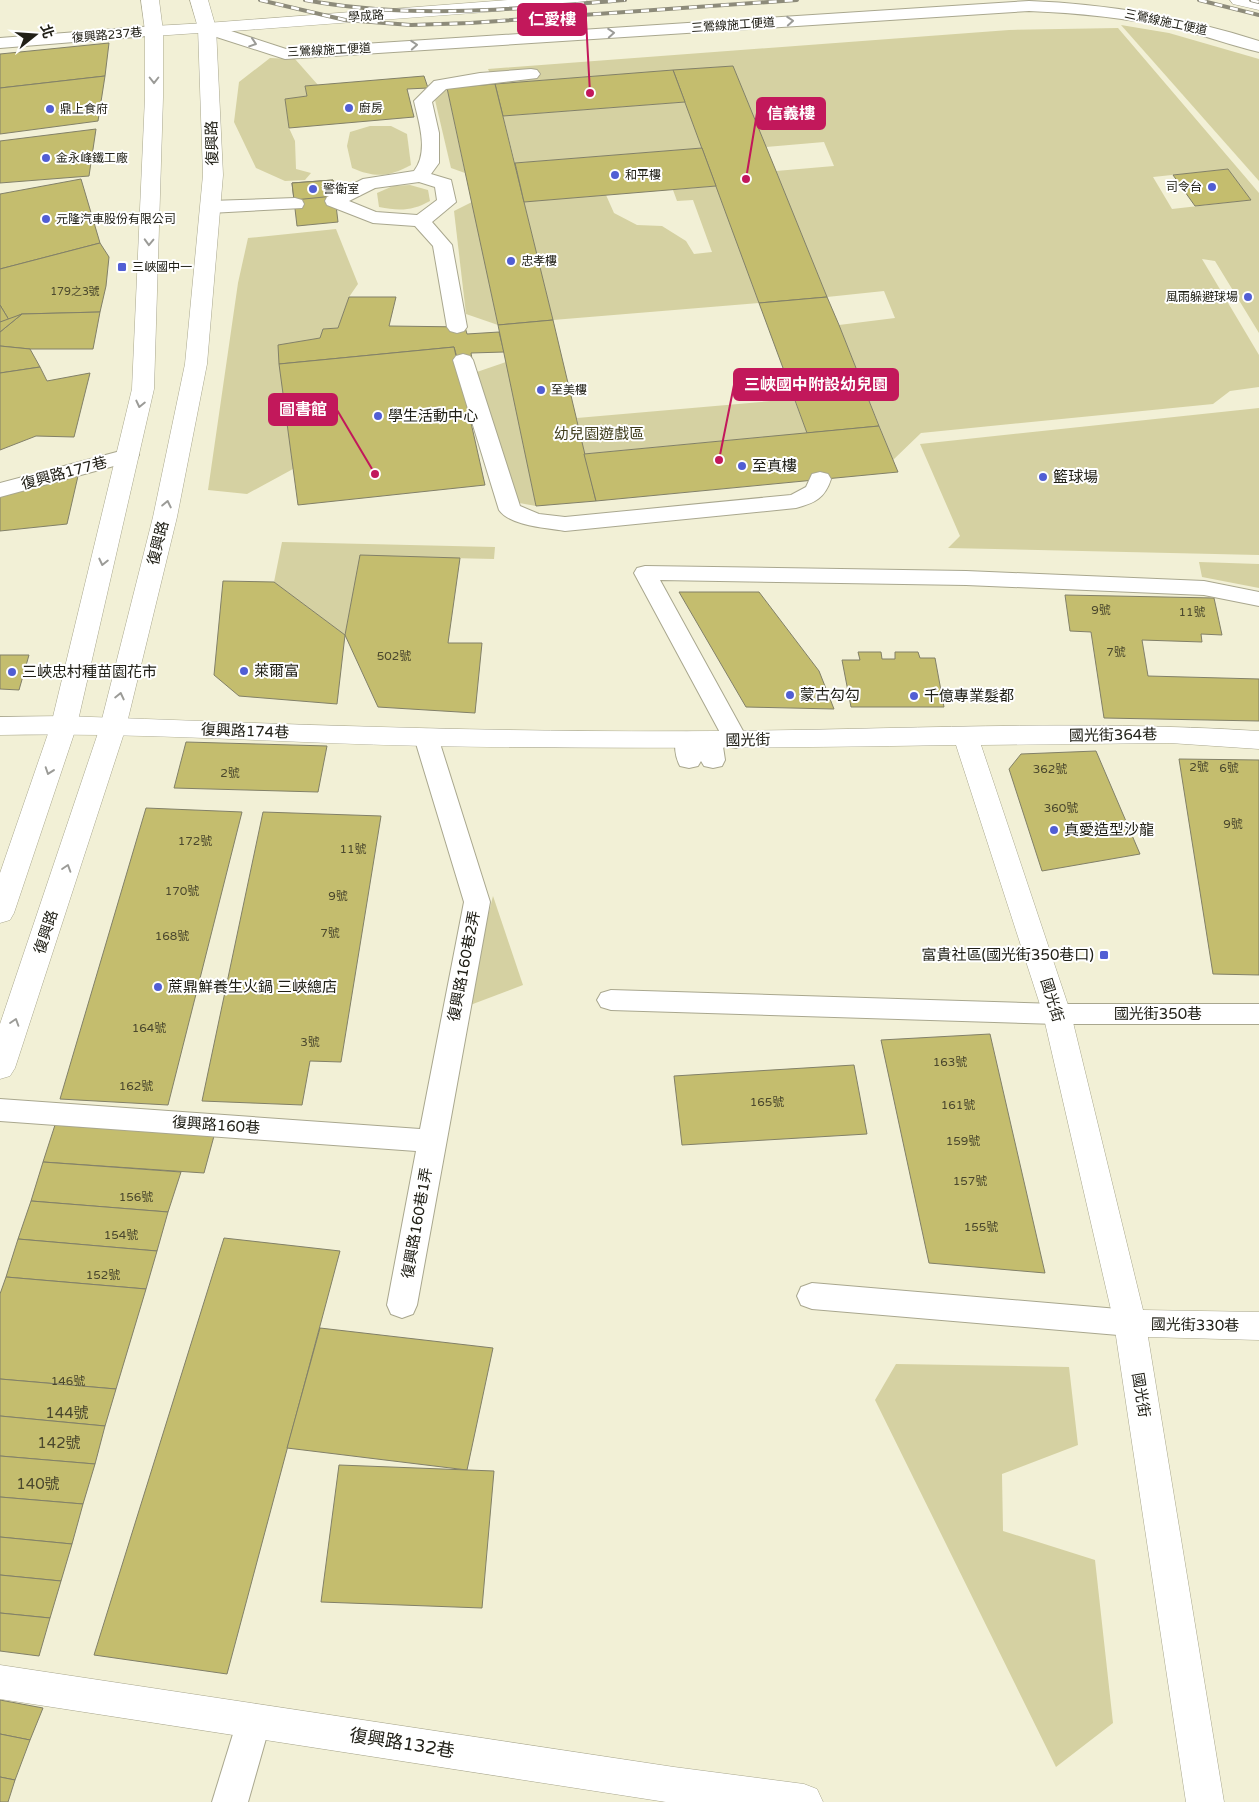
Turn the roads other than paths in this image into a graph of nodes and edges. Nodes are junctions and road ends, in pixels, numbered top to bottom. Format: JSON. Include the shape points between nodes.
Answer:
{"nodes":[{"id":1,"x":150,"y":0,"type":"edge"},
{"id":2,"x":199,"y":0,"type":"edge"},
{"id":3,"x":578,"y":0,"type":"edge"},
{"id":4,"x":1239,"y":0,"type":"edge"},
{"id":5,"x":1259,"y":5,"type":"edge"},
{"id":6,"x":207,"y":28,"type":"junction"},
{"id":7,"x":154,"y":31,"type":"junction"},
{"id":8,"x":0,"y":43,"type":"edge"},
{"id":9,"x":1259,"y":47,"type":"edge"},
{"id":10,"x":531,"y":74,"type":"dead end"},
{"id":11,"x":420,"y":176,"type":"junction"},
{"id":12,"x":295,"y":204,"type":"dead end"},
{"id":13,"x":210,"y":207,"type":"junction"},
{"id":14,"x":420,"y":221,"type":"junction"},
{"id":15,"x":457,"y":326,"type":"dead end"},
{"id":16,"x":464,"y":360,"type":"dead end"},
{"id":17,"x":128,"y":456,"type":"junction"},
{"id":18,"x":820,"y":480,"type":"dead end"},
{"id":19,"x":0,"y":490,"type":"edge"},
{"id":20,"x":1259,"y":599,"type":"edge"},
{"id":21,"x":64,"y":725,"type":"junction"},
{"id":22,"x":0,"y":726,"type":"edge"},
{"id":23,"x":114,"y":727,"type":"junction"},
{"id":24,"x":426,"y":737,"type":"junction"},
{"id":25,"x":966,"y":738,"type":"junction"},
{"id":26,"x":736,"y":740,"type":"junction"},
{"id":27,"x":1259,"y":740,"type":"edge"},
{"id":28,"x":0,"y":912,"type":"edge"},
{"id":29,"x":612,"y":1000,"type":"dead end"},
{"id":30,"x":1057,"y":1014,"type":"junction"},
{"id":31,"x":1259,"y":1014,"type":"edge"},
{"id":32,"x":0,"y":1068,"type":"edge"},
{"id":33,"x":0,"y":1110,"type":"edge"},
{"id":34,"x":432,"y":1141,"type":"junction"},
{"id":35,"x":812,"y":1296,"type":"dead end"},
{"id":36,"x":402,"y":1305,"type":"dead end"},
{"id":37,"x":1130,"y":1323,"type":"junction"},
{"id":38,"x":1259,"y":1326,"type":"edge"},
{"id":39,"x":0,"y":1682,"type":"edge"},
{"id":40,"x":254,"y":1721,"type":"junction"},
{"id":41,"x":672,"y":1794,"type":"edge"},
{"id":42,"x":230,"y":1802,"type":"edge"},
{"id":43,"x":804,"y":1802,"type":"edge"},
{"id":44,"x":1204,"y":1802,"type":"edge"}],
"edges":[{"from":1,"to":7,"type":"main road"},
{"from":2,"to":6,"type":"main road","name":"復興路"},
{"from":3,"to":6,"type":"main road","name":"學成路"},
{"from":4,"to":5,"type":"main road"},
{"from":6,"to":7,"type":"main road","name":"學成路"},
{"from":6,"to":9,"type":"lane","name":"三鶯線施工便道","one_way":true,"via":[[285,54],[1029,6],[1127,13],[1224,35]]},
{"from":6,"to":13,"type":"main road","name":"復興路","via":[[213,175]]},
{"from":7,"to":8,"type":"lane","name":"復興路237巷"},
{"from":7,"to":17,"type":"main road","one_way":true,"via":[[143,389]]},
{"from":10,"to":11,"type":"lane","via":[[440,85],[423,101],[430,133],[430,163]]},
{"from":11,"to":14,"type":"lane","via":[[444,184],[447,202]]},
{"from":11,"to":14,"type":"lane","via":[[370,183],[334,201],[373,217]]},
{"from":12,"to":13,"type":"lane"},
{"from":23,"to":13,"type":"main road","name":"復興路","one_way":true,"via":[[165,517],[196,364]]},
{"from":14,"to":15,"type":"lane","via":[[442,246]]},
{"from":16,"to":18,"type":"lane","via":[[510,510],[535,520],[565,524],[796,501],[816,491]]},
{"from":17,"to":19,"type":"lane","name":"復興路177巷"},
{"from":17,"to":21,"type":"main road","one_way":true},
{"from":20,"to":26,"type":"lane","via":[[1184,587],[966,578],[645,572]]},
{"from":21,"to":22,"type":"main road","name":"復興路174巷"},
{"from":21,"to":23,"type":"main road","name":"復興路174巷"},
{"from":21,"to":28,"type":"main road","one_way":true},
{"from":23,"to":24,"type":"main road","name":"復興路174巷"},
{"from":32,"to":23,"type":"main road","name":"復興路","one_way":true},
{"from":24,"to":26,"type":"main road","name":"國光街","via":[[700,750]]},
{"from":24,"to":34,"type":"lane","name":"復興路160巷2弄","via":[[476,902]]},
{"from":25,"to":26,"type":"main road","name":"國光街"},
{"from":25,"to":27,"type":"main road","name":"國光街364巷","via":[[1170,734]]},
{"from":25,"to":30,"type":"main road","name":"國光街"},
{"from":29,"to":30,"type":"lane","name":"國光街350巷"},
{"from":30,"to":31,"type":"lane","name":"國光街350巷"},
{"from":30,"to":37,"type":"main road","name":"國光街"},
{"from":33,"to":34,"type":"lane","name":"復興路160巷"},
{"from":34,"to":36,"type":"lane","name":"復興路160巷1弄"},
{"from":35,"to":37,"type":"lane"},
{"from":37,"to":38,"type":"main road","name":"國光街330巷"},
{"from":37,"to":44,"type":"main road","name":"國光街"},
{"from":39,"to":40,"type":"main road","name":"復興路132巷"},
{"from":40,"to":41,"type":"main road","name":"復興路132巷"},
{"from":40,"to":42,"type":"lane"},
{"from":41,"to":43,"type":"main road","name":"復興路132巷"}]}
